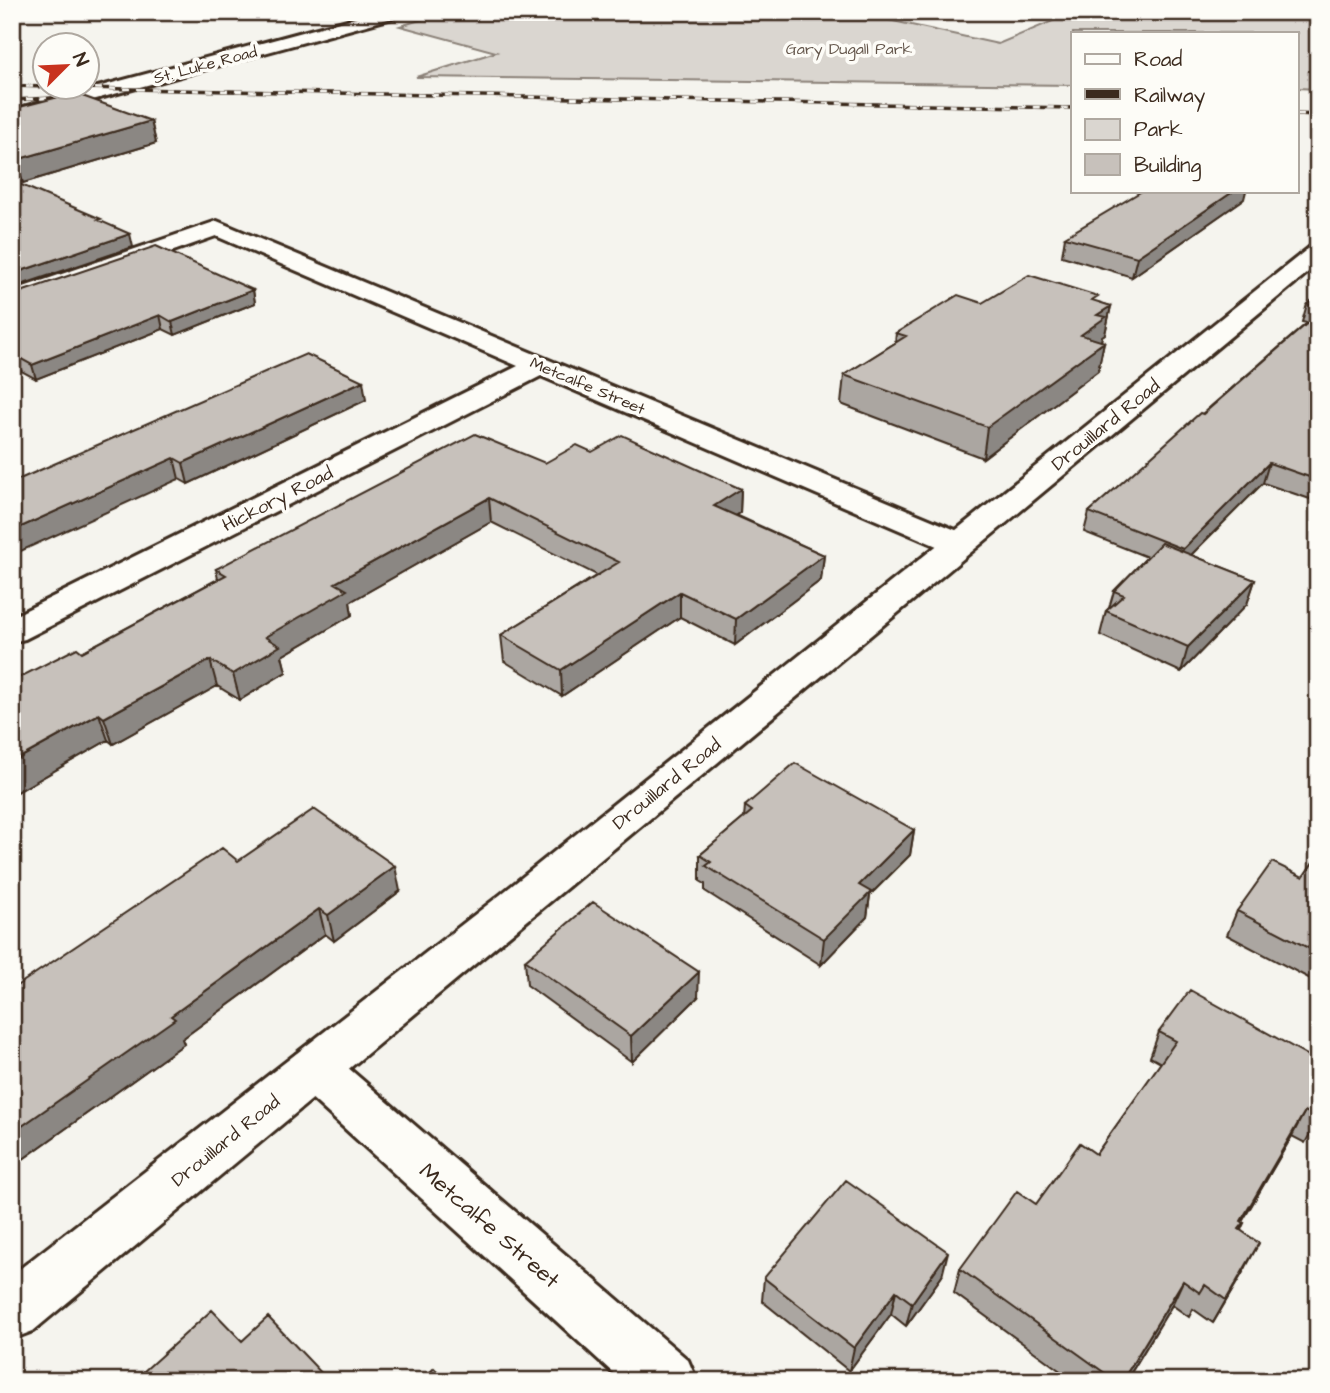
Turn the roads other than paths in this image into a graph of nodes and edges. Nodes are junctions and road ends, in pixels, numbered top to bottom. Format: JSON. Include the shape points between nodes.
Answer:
{"nodes":[{"id":1,"x":397,"y":12,"type":"edge"},
{"id":2,"x":12,"y":116,"type":"edge"},
{"id":3,"x":1318,"y":252,"type":"edge"},
{"id":4,"x":12,"y":300,"type":"edge"},
{"id":5,"x":541,"y":365,"type":"junction"},
{"id":6,"x":958,"y":543,"type":"junction"},
{"id":7,"x":12,"y":631,"type":"edge"},
{"id":8,"x":314,"y":1069,"type":"junction"},
{"id":9,"x":12,"y":1311,"type":"edge"},
{"id":10,"x":667,"y":1381,"type":"edge"}],
"edges":[{"from":1,"to":2,"type":"street","name":"St. Luke Road"},
{"from":3,"to":6,"type":"street","name":"Drouillard Road"},
{"from":4,"to":5,"type":"street","name":"Metcalfe Street","via":[[217,228]]},
{"from":5,"to":6,"type":"street","name":"Metcalfe Street"},
{"from":5,"to":7,"type":"street","name":"Hickory Road"},
{"from":6,"to":8,"type":"street","name":"Drouillard Road"},
{"from":8,"to":9,"type":"street","name":"Drouillard Road"},
{"from":8,"to":10,"type":"street","name":"Metcalfe Street"}]}
